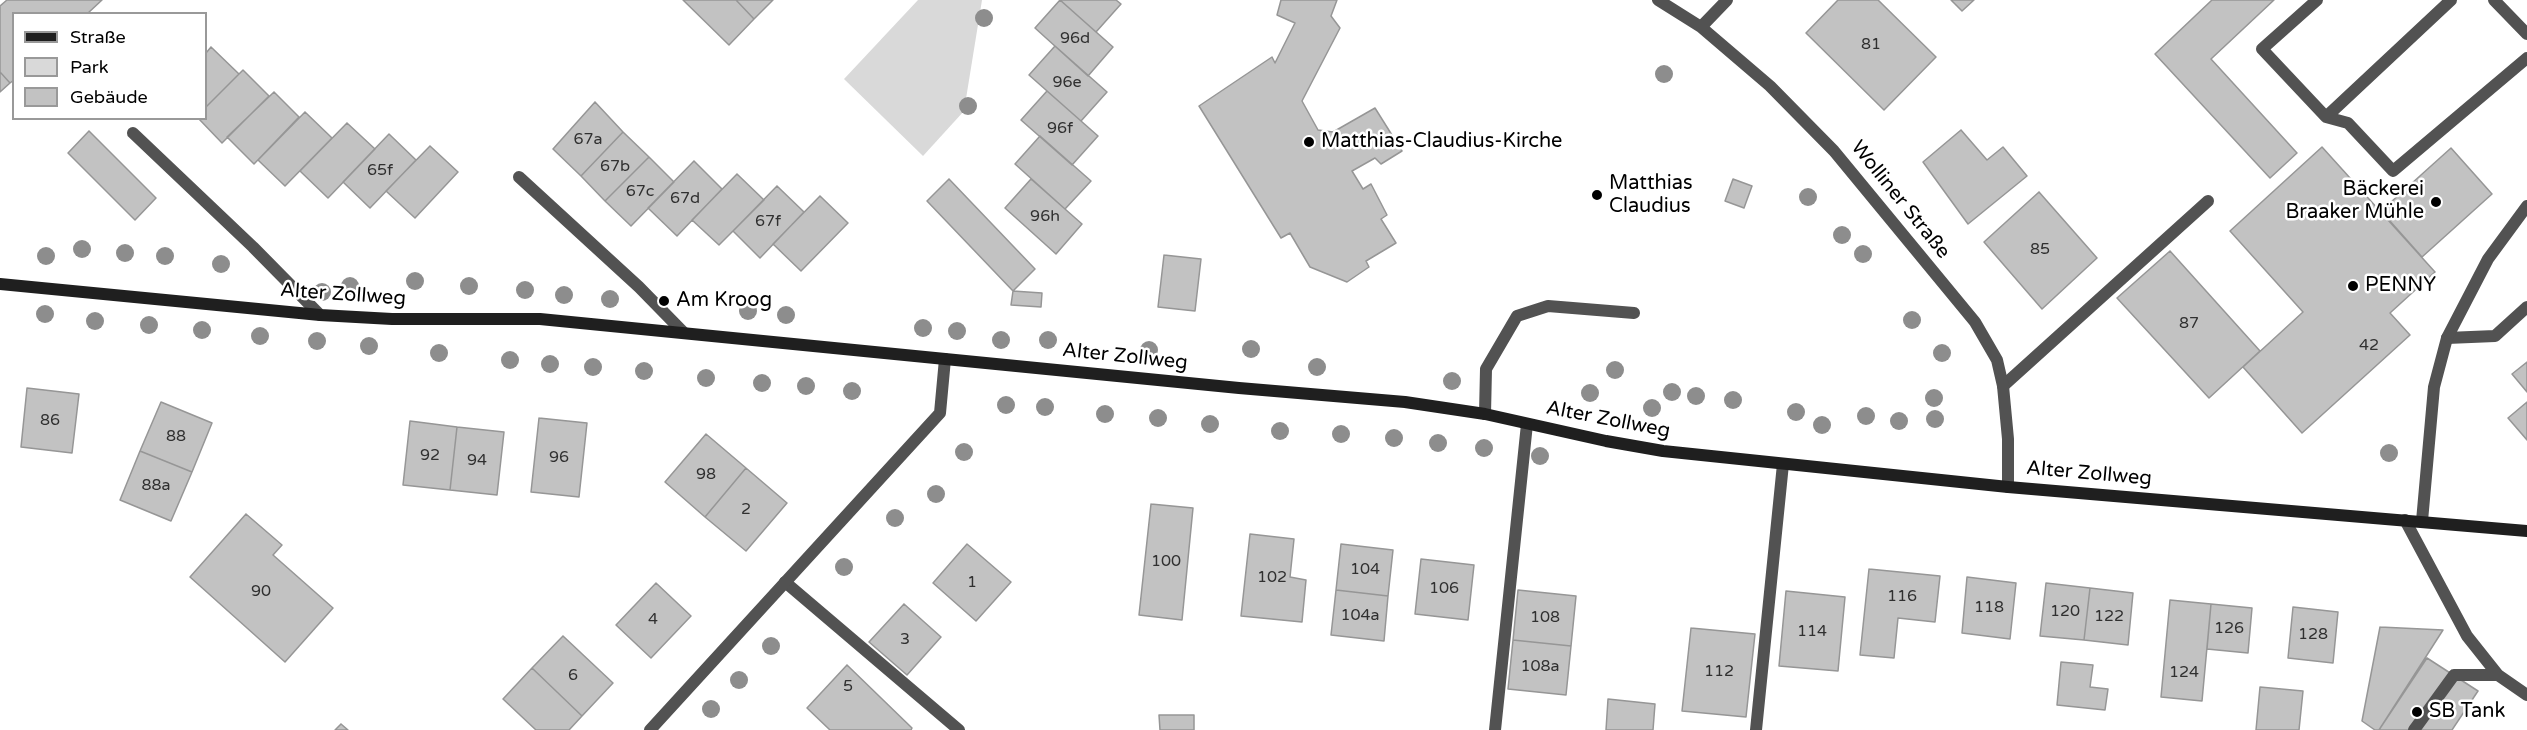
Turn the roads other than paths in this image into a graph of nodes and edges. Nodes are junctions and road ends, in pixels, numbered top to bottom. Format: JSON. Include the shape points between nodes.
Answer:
{"nodes":[{"id":1,"x":1658,"y":0,"type":"edge"},
{"id":2,"x":1727,"y":0,"type":"edge"},
{"id":3,"x":2317,"y":0,"type":"edge"},
{"id":4,"x":2451,"y":0,"type":"edge"},
{"id":5,"x":2494,"y":0,"type":"edge"},
{"id":6,"x":1701,"y":27,"type":"junction"},
{"id":7,"x":2527,"y":34,"type":"edge"},
{"id":8,"x":2527,"y":58,"type":"edge"},
{"id":9,"x":2326,"y":117,"type":"junction"},
{"id":10,"x":133,"y":132,"type":"dead end"},
{"id":11,"x":519,"y":177,"type":"dead end"},
{"id":12,"x":2208,"y":201,"type":"dead end"},
{"id":13,"x":2527,"y":206,"type":"edge"},
{"id":14,"x":0,"y":284,"type":"edge"},
{"id":15,"x":2527,"y":308,"type":"edge"},
{"id":16,"x":1634,"y":313,"type":"dead end"},
{"id":17,"x":320,"y":315,"type":"junction"},
{"id":18,"x":684,"y":333,"type":"junction"},
{"id":19,"x":2447,"y":338,"type":"junction"},
{"id":20,"x":945,"y":359,"type":"junction"},
{"id":21,"x":2003,"y":386,"type":"junction"},
{"id":22,"x":1485,"y":414,"type":"junction"},
{"id":23,"x":1527,"y":424,"type":"junction"},
{"id":24,"x":1783,"y":464,"type":"junction"},
{"id":25,"x":2008,"y":487,"type":"junction"},
{"id":26,"x":2405,"y":520,"type":"junction"},
{"id":27,"x":2422,"y":522,"type":"junction"},
{"id":28,"x":2527,"y":531,"type":"edge"},
{"id":29,"x":785,"y":582,"type":"junction"},
{"id":30,"x":2498,"y":675,"type":"junction"},
{"id":31,"x":2527,"y":695,"type":"edge"},
{"id":32,"x":650,"y":730,"type":"edge"},
{"id":33,"x":959,"y":730,"type":"edge"},
{"id":34,"x":1495,"y":730,"type":"edge"},
{"id":35,"x":1756,"y":730,"type":"edge"},
{"id":36,"x":2414,"y":730,"type":"edge"}],
"edges":[{"from":1,"to":6,"type":"street","name":"Wolliner Straße"},
{"from":2,"to":6,"type":"street"},
{"from":3,"to":9,"type":"street","via":[[2262,49]]},
{"from":4,"to":9,"type":"street"},
{"from":5,"to":7,"type":"street"},
{"from":6,"to":21,"type":"street","name":"Wolliner Straße","via":[[1770,86],[1834,151],[1975,322],[1996,360]]},
{"from":8,"to":9,"type":"street","via":[[2393,171],[2348,123]]},
{"from":10,"to":17,"type":"street"},
{"from":11,"to":18,"type":"street"},
{"from":12,"to":21,"type":"street"},
{"from":13,"to":19,"type":"street","via":[[2488,260]]},
{"from":14,"to":17,"type":"street","name":"Alter Zollweg"},
{"from":15,"to":19,"type":"street","via":[[2495,336]]},
{"from":16,"to":22,"type":"street","via":[[1548,306],[1517,316],[1486,369]]},
{"from":17,"to":18,"type":"street","name":"Alter Zollweg","via":[[540,319]]},
{"from":18,"to":20,"type":"street","name":"Alter Zollweg"},
{"from":19,"to":27,"type":"street","via":[[2434,387]]},
{"from":20,"to":22,"type":"street","name":"Alter Zollweg","via":[[1405,402]]},
{"from":20,"to":29,"type":"street","via":[[940,413]]},
{"from":21,"to":25,"type":"street","name":"Wolliner Straße"},
{"from":22,"to":23,"type":"street","name":"Alter Zollweg"},
{"from":23,"to":24,"type":"street","name":"Alter Zollweg","via":[[1664,451]]},
{"from":23,"to":34,"type":"street"},
{"from":24,"to":25,"type":"street","name":"Alter Zollweg"},
{"from":24,"to":35,"type":"street"},
{"from":25,"to":26,"type":"street","name":"Alter Zollweg"},
{"from":26,"to":27,"type":"street","name":"Alter Zollweg"},
{"from":26,"to":30,"type":"street","via":[[2467,636]]},
{"from":27,"to":28,"type":"street","name":"Alter Zollweg"},
{"from":29,"to":32,"type":"street"},
{"from":29,"to":33,"type":"street"},
{"from":30,"to":31,"type":"street"},
{"from":30,"to":36,"type":"street","via":[[2454,675]]}]}
